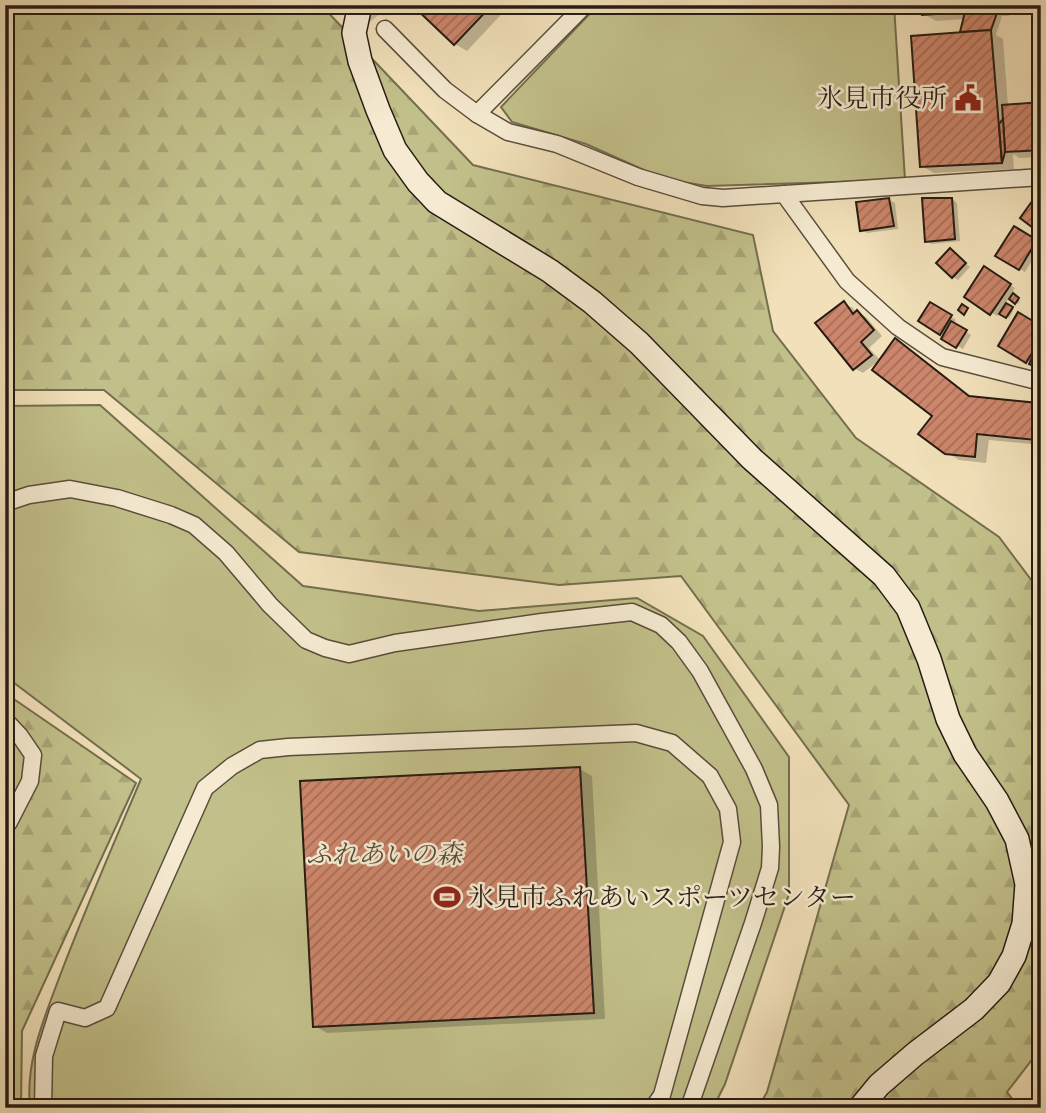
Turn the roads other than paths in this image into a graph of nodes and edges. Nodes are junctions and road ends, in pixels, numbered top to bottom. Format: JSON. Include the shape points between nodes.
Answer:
{"nodes":[{"id":1,"x":360,"y":5,"type":"edge"},
{"id":2,"x":585,"y":5,"type":"edge"},
{"id":3,"x":385,"y":29,"type":"tunnel mouth"},
{"id":4,"x":477,"y":114,"type":"junction"},
{"id":5,"x":1041,"y":177,"type":"edge"},
{"id":6,"x":784,"y":194,"type":"junction"},
{"id":7,"x":1041,"y":382,"type":"edge"},
{"id":8,"x":5,"y":503,"type":"edge"},
{"id":9,"x":5,"y":720,"type":"edge"},
{"id":10,"x":5,"y":827,"type":"edge"},
{"id":11,"x":43,"y":1108,"type":"edge"},
{"id":12,"x":653,"y":1108,"type":"edge"},
{"id":13,"x":689,"y":1108,"type":"edge"},
{"id":14,"x":860,"y":1108,"type":"edge"}],
"edges":[{"from":1,"to":14,"type":"street","via":[[354,33],[360,61],[395,150],[418,182],[437,202],[592,302],[639,343],[752,459],[884,576],[908,608],[965,754],[1017,839],[1027,884],[1024,924],[1014,957],[999,983],[974,1009],[879,1085]]},
{"from":2,"to":4,"type":"street"},
{"from":3,"to":4,"type":"street","via":[[445,90]]},
{"from":4,"to":6,"type":"street","via":[[508,132],[557,144],[638,177],[702,196]]},
{"from":5,"to":6,"type":"street"},
{"from":6,"to":7,"type":"street","via":[[847,281],[898,327],[942,357]]},
{"from":8,"to":13,"type":"street","via":[[70,489],[117,498],[183,520],[226,553],[306,640],[349,654],[395,643],[632,612],[662,625],[700,671],[769,805],[770,868]]},
{"from":9,"to":10,"type":"street","via":[[33,755],[30,781]]},
{"from":11,"to":12,"type":"street","via":[[44,1056],[58,1011],[85,1018],[107,1008],[205,788],[232,766],[260,750],[288,747],[636,733],[672,743],[710,776],[728,809],[732,842],[662,1095]]}]}
